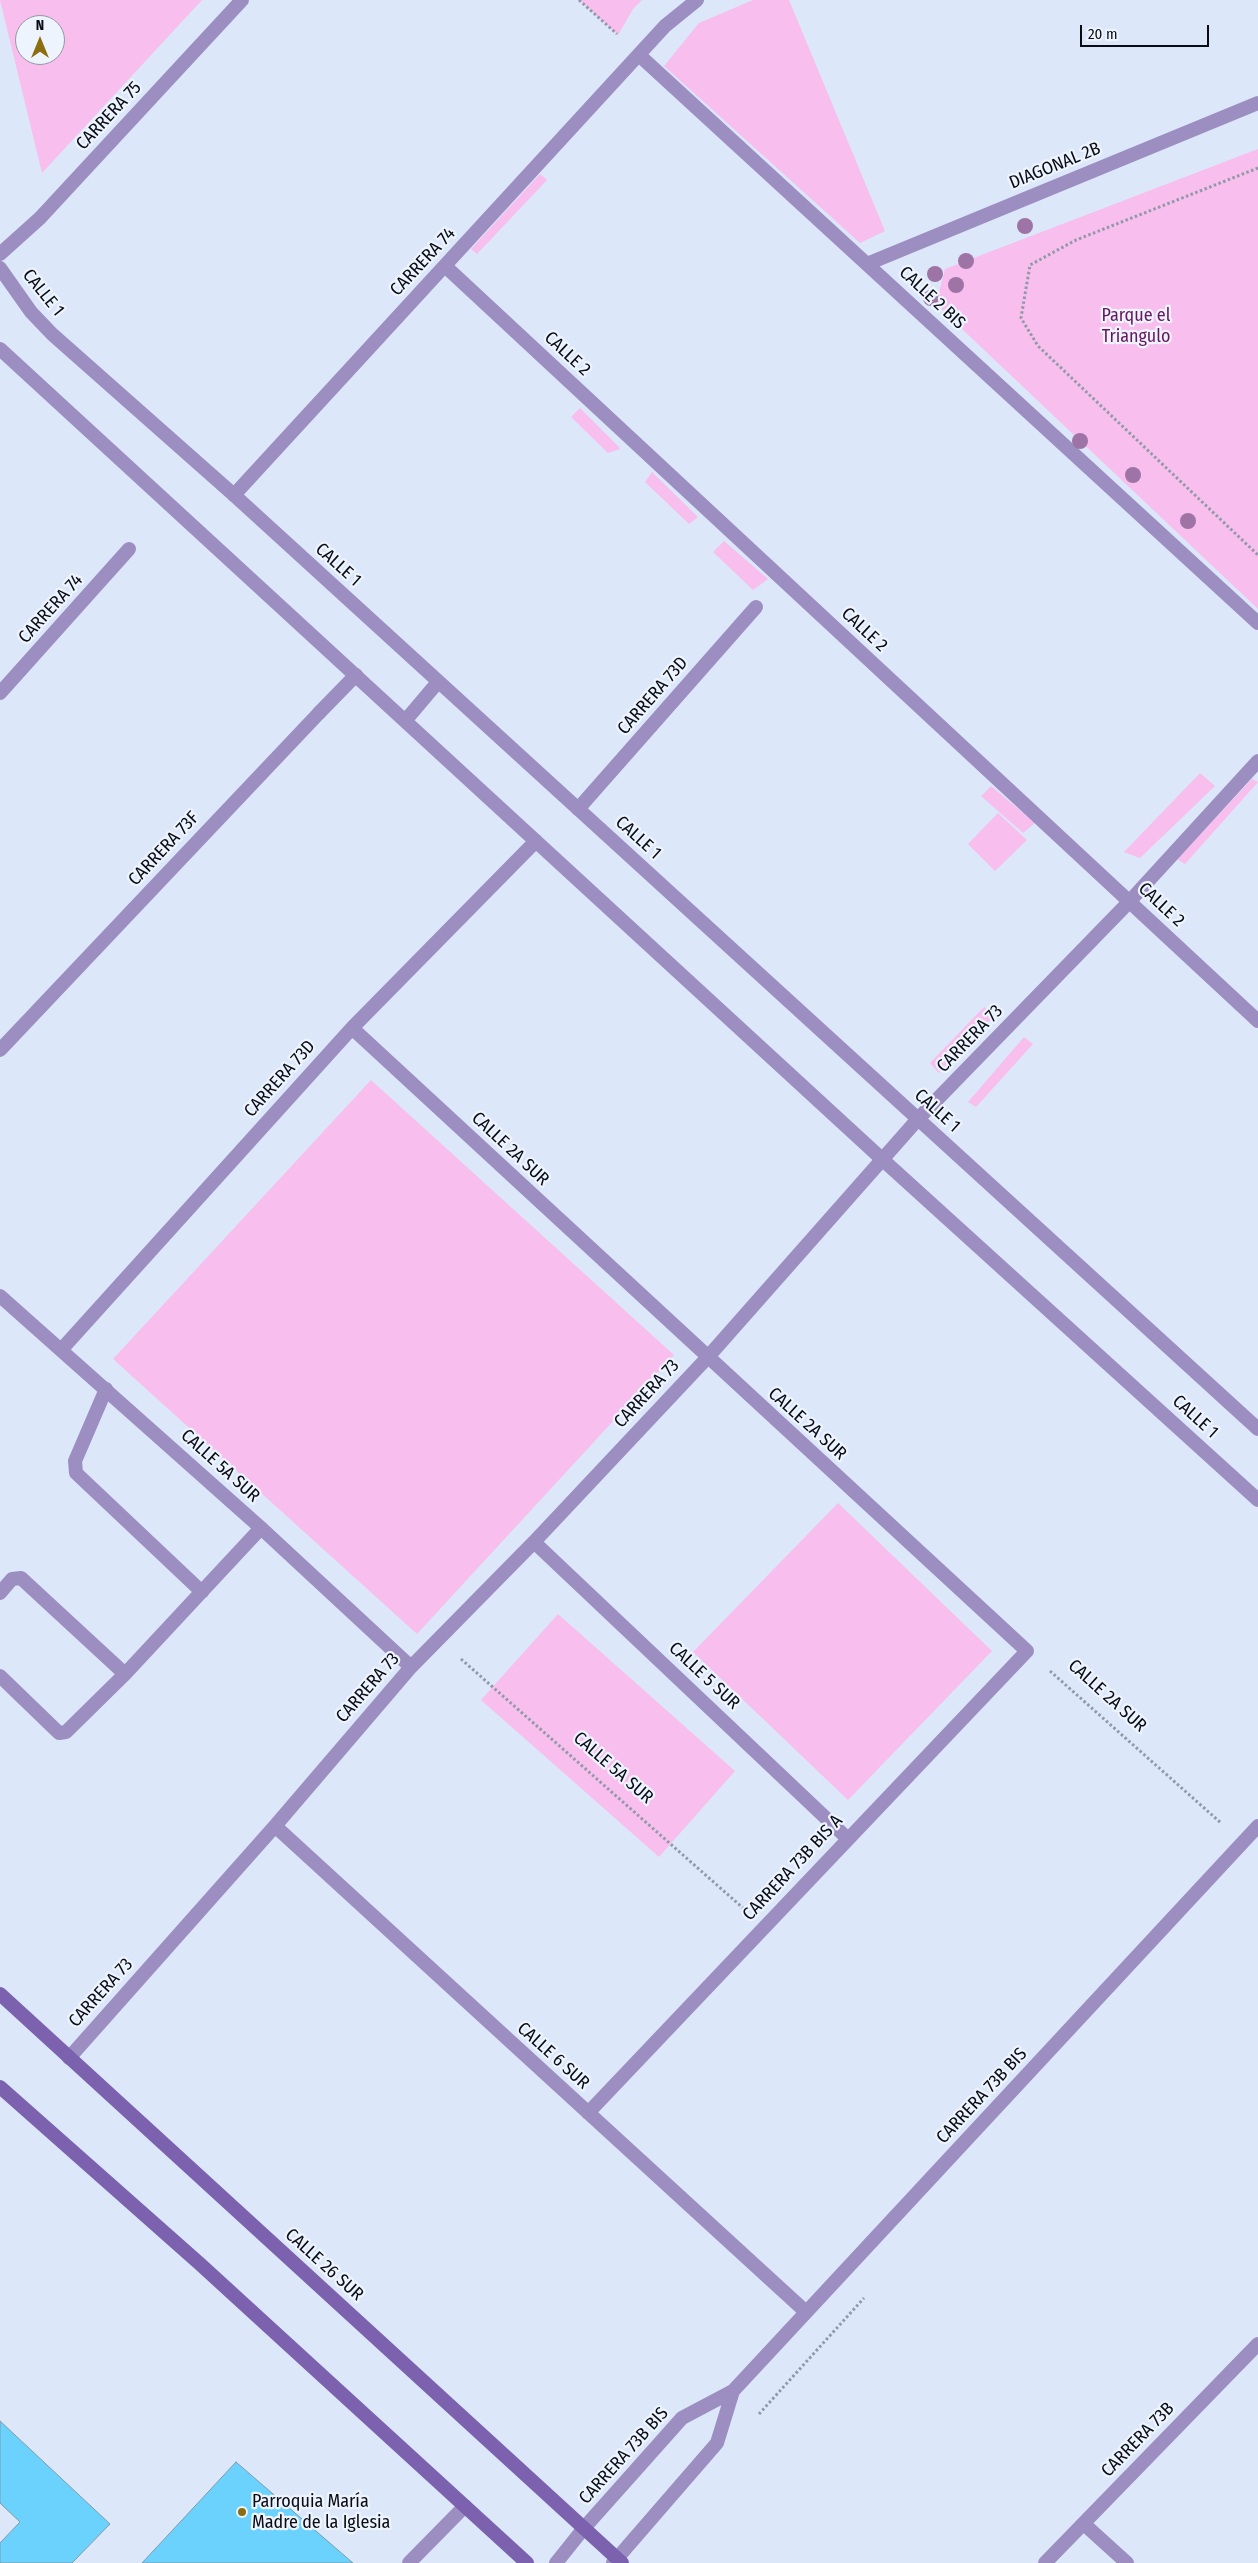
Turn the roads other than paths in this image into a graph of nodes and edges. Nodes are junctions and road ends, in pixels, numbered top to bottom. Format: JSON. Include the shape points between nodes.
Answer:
{"nodes":[{"id":1,"x":242,"y":0,"type":"edge"},
{"id":2,"x":696,"y":0,"type":"edge"},
{"id":3,"x":640,"y":55,"type":"junction"},
{"id":4,"x":1258,"y":103,"type":"edge"},
{"id":5,"x":0,"y":254,"type":"edge"},
{"id":6,"x":867,"y":264,"type":"junction"},
{"id":7,"x":445,"y":266,"type":"junction"},
{"id":8,"x":0,"y":268,"type":"edge"},
{"id":9,"x":0,"y":349,"type":"edge"},
{"id":10,"x":234,"y":495,"type":"junction"},
{"id":11,"x":129,"y":549,"type":"dead end"},
{"id":12,"x":756,"y":607,"type":"dead end"},
{"id":13,"x":1258,"y":623,"type":"edge"},
{"id":14,"x":356,"y":675,"type":"junction"},
{"id":15,"x":438,"y":682,"type":"junction"},
{"id":16,"x":0,"y":693,"type":"edge"},
{"id":17,"x":405,"y":720,"type":"junction"},
{"id":18,"x":1258,"y":761,"type":"edge"},
{"id":19,"x":578,"y":809,"type":"junction"},
{"id":20,"x":536,"y":841,"type":"junction"},
{"id":21,"x":1129,"y":902,"type":"junction"},
{"id":22,"x":1258,"y":1021,"type":"edge"},
{"id":23,"x":352,"y":1028,"type":"junction"},
{"id":24,"x":0,"y":1050,"type":"edge"},
{"id":25,"x":918,"y":1119,"type":"junction"},
{"id":26,"x":883,"y":1160,"type":"junction"},
{"id":27,"x":0,"y":1296,"type":"edge"},
{"id":28,"x":61,"y":1350,"type":"junction"},
{"id":29,"x":707,"y":1358,"type":"junction"},
{"id":30,"x":106,"y":1389,"type":"junction"},
{"id":31,"x":1258,"y":1429,"type":"edge"},
{"id":32,"x":1258,"y":1500,"type":"edge"},
{"id":33,"x":261,"y":1528,"type":"junction"},
{"id":34,"x":534,"y":1542,"type":"junction"},
{"id":35,"x":202,"y":1592,"type":"junction"},
{"id":36,"x":0,"y":1593,"type":"edge"},
{"id":37,"x":1027,"y":1651,"type":"joint"},
{"id":38,"x":411,"y":1667,"type":"junction"},
{"id":39,"x":125,"y":1674,"type":"junction"},
{"id":40,"x":0,"y":1676,"type":"edge"},
{"id":41,"x":275,"y":1826,"type":"junction"},
{"id":42,"x":1258,"y":1826,"type":"edge"},
{"id":43,"x":847,"y":1838,"type":"junction"},
{"id":44,"x":0,"y":1994,"type":"edge"},
{"id":45,"x":69,"y":2058,"type":"junction"},
{"id":46,"x":0,"y":2087,"type":"edge"},
{"id":47,"x":588,"y":2113,"type":"junction"},
{"id":48,"x":806,"y":2312,"type":"junction"},
{"id":49,"x":1258,"y":2344,"type":"edge"},
{"id":50,"x":733,"y":2391,"type":"junction"},
{"id":51,"x":465,"y":2506,"type":"junction"},
{"id":52,"x":1084,"y":2524,"type":"junction"},
{"id":53,"x":584,"y":2528,"type":"junction"},
{"id":54,"x":617,"y":2561,"type":"edge"},
{"id":55,"x":409,"y":2563,"type":"edge"},
{"id":56,"x":527,"y":2563,"type":"edge"},
{"id":57,"x":556,"y":2563,"type":"edge"},
{"id":58,"x":1046,"y":2563,"type":"edge"},
{"id":59,"x":1127,"y":2563,"type":"edge"}],
"edges":[{"from":1,"to":5,"type":"street","name":"CARRERA 75","via":[[40,218]]},
{"from":2,"to":3,"type":"street","name":"CARRERA 74","via":[[665,26]]},
{"from":3,"to":6,"type":"street","name":"CALLE 2 BIS"},
{"from":3,"to":7,"type":"street","name":"CARRERA 74"},
{"from":4,"to":6,"type":"street","name":"DIAGONAL 2B"},
{"from":6,"to":13,"type":"street","name":"CALLE 2 BIS"},
{"from":7,"to":10,"type":"street","name":"CARRERA 74"},
{"from":7,"to":21,"type":"street","name":"CALLE 2"},
{"from":8,"to":10,"type":"street","name":"CALLE 1","via":[[31,312],[52,334]]},
{"from":9,"to":14,"type":"street","name":"CALLE 1"},
{"from":10,"to":15,"type":"street","name":"CALLE 1"},
{"from":11,"to":16,"type":"street","name":"CARRERA 74"},
{"from":12,"to":19,"type":"street","name":"CARRERA 73D"},
{"from":14,"to":17,"type":"street","name":"CALLE 1"},
{"from":14,"to":24,"type":"street","name":"CARRERA 73F"},
{"from":15,"to":17,"type":"street"},
{"from":15,"to":19,"type":"street","name":"CALLE 1"},
{"from":17,"to":20,"type":"street","name":"CALLE 1"},
{"from":18,"to":21,"type":"street","name":"CARRERA 73"},
{"from":19,"to":25,"type":"street","name":"CALLE 1"},
{"from":20,"to":23,"type":"street","name":"CARRERA 73D"},
{"from":20,"to":26,"type":"street","name":"CALLE 1"},
{"from":21,"to":22,"type":"street","name":"CALLE 2"},
{"from":21,"to":25,"type":"street","name":"CARRERA 73"},
{"from":23,"to":28,"type":"street","name":"CARRERA 73D"},
{"from":23,"to":29,"type":"street","name":"CALLE 2A SUR"},
{"from":25,"to":26,"type":"street","name":"CARRERA 73"},
{"from":25,"to":31,"type":"street","name":"CALLE 1"},
{"from":26,"to":29,"type":"street","name":"CARRERA 73"},
{"from":26,"to":32,"type":"street","name":"CALLE 1"},
{"from":27,"to":28,"type":"street","name":"CALLE 5A SUR"},
{"from":28,"to":30,"type":"street","name":"CALLE 5A SUR"},
{"from":29,"to":34,"type":"street","name":"CARRERA 73"},
{"from":29,"to":37,"type":"street","name":"CALLE 2A SUR"},
{"from":30,"to":33,"type":"street","name":"CALLE 5A SUR"},
{"from":30,"to":35,"type":"street","via":[[75,1461],[76,1473]]},
{"from":33,"to":35,"type":"street"},
{"from":33,"to":38,"type":"street","name":"CALLE 5A SUR"},
{"from":34,"to":38,"type":"street","name":"CARRERA 73"},
{"from":34,"to":43,"type":"street","name":"CALLE 5 SUR"},
{"from":35,"to":39,"type":"street"},
{"from":36,"to":39,"type":"street","via":[[12,1579],[21,1578]]},
{"from":37,"to":43,"type":"street","name":"CARRERA 73B BIS A"},
{"from":38,"to":41,"type":"street","name":"CARRERA 73"},
{"from":39,"to":40,"type":"street","via":[[66,1732],[59,1733]]},
{"from":41,"to":45,"type":"street","name":"CARRERA 73"},
{"from":41,"to":47,"type":"street","name":"CALLE 6 SUR"},
{"from":42,"to":48,"type":"street","name":"CARRERA 73B BIS"},
{"from":43,"to":47,"type":"street","name":"CARRERA 73B BIS A"},
{"from":44,"to":45,"type":"main road","name":"CALLE 26 SUR"},
{"from":45,"to":53,"type":"main road","name":"CALLE 26 SUR"},
{"from":46,"to":51,"type":"main road"},
{"from":47,"to":48,"type":"street","name":"CALLE 6 SUR"},
{"from":48,"to":50,"type":"street","name":"CARRERA 73B BIS"},
{"from":49,"to":52,"type":"street","name":"CARRERA 73B"},
{"from":50,"to":53,"type":"street","name":"CARRERA 73B BIS","via":[[682,2418]]},
{"from":50,"to":54,"type":"street","name":"CARRERA 73B BIS","via":[[717,2443]]},
{"from":51,"to":55,"type":"street"},
{"from":51,"to":56,"type":"main road"},
{"from":52,"to":58,"type":"street","name":"CARRERA 73B"},
{"from":52,"to":59,"type":"street"},
{"from":53,"to":54,"type":"main road","name":"CALLE 26 SUR"},
{"from":53,"to":57,"type":"street","name":"CARRERA 73B BIS"}]}
